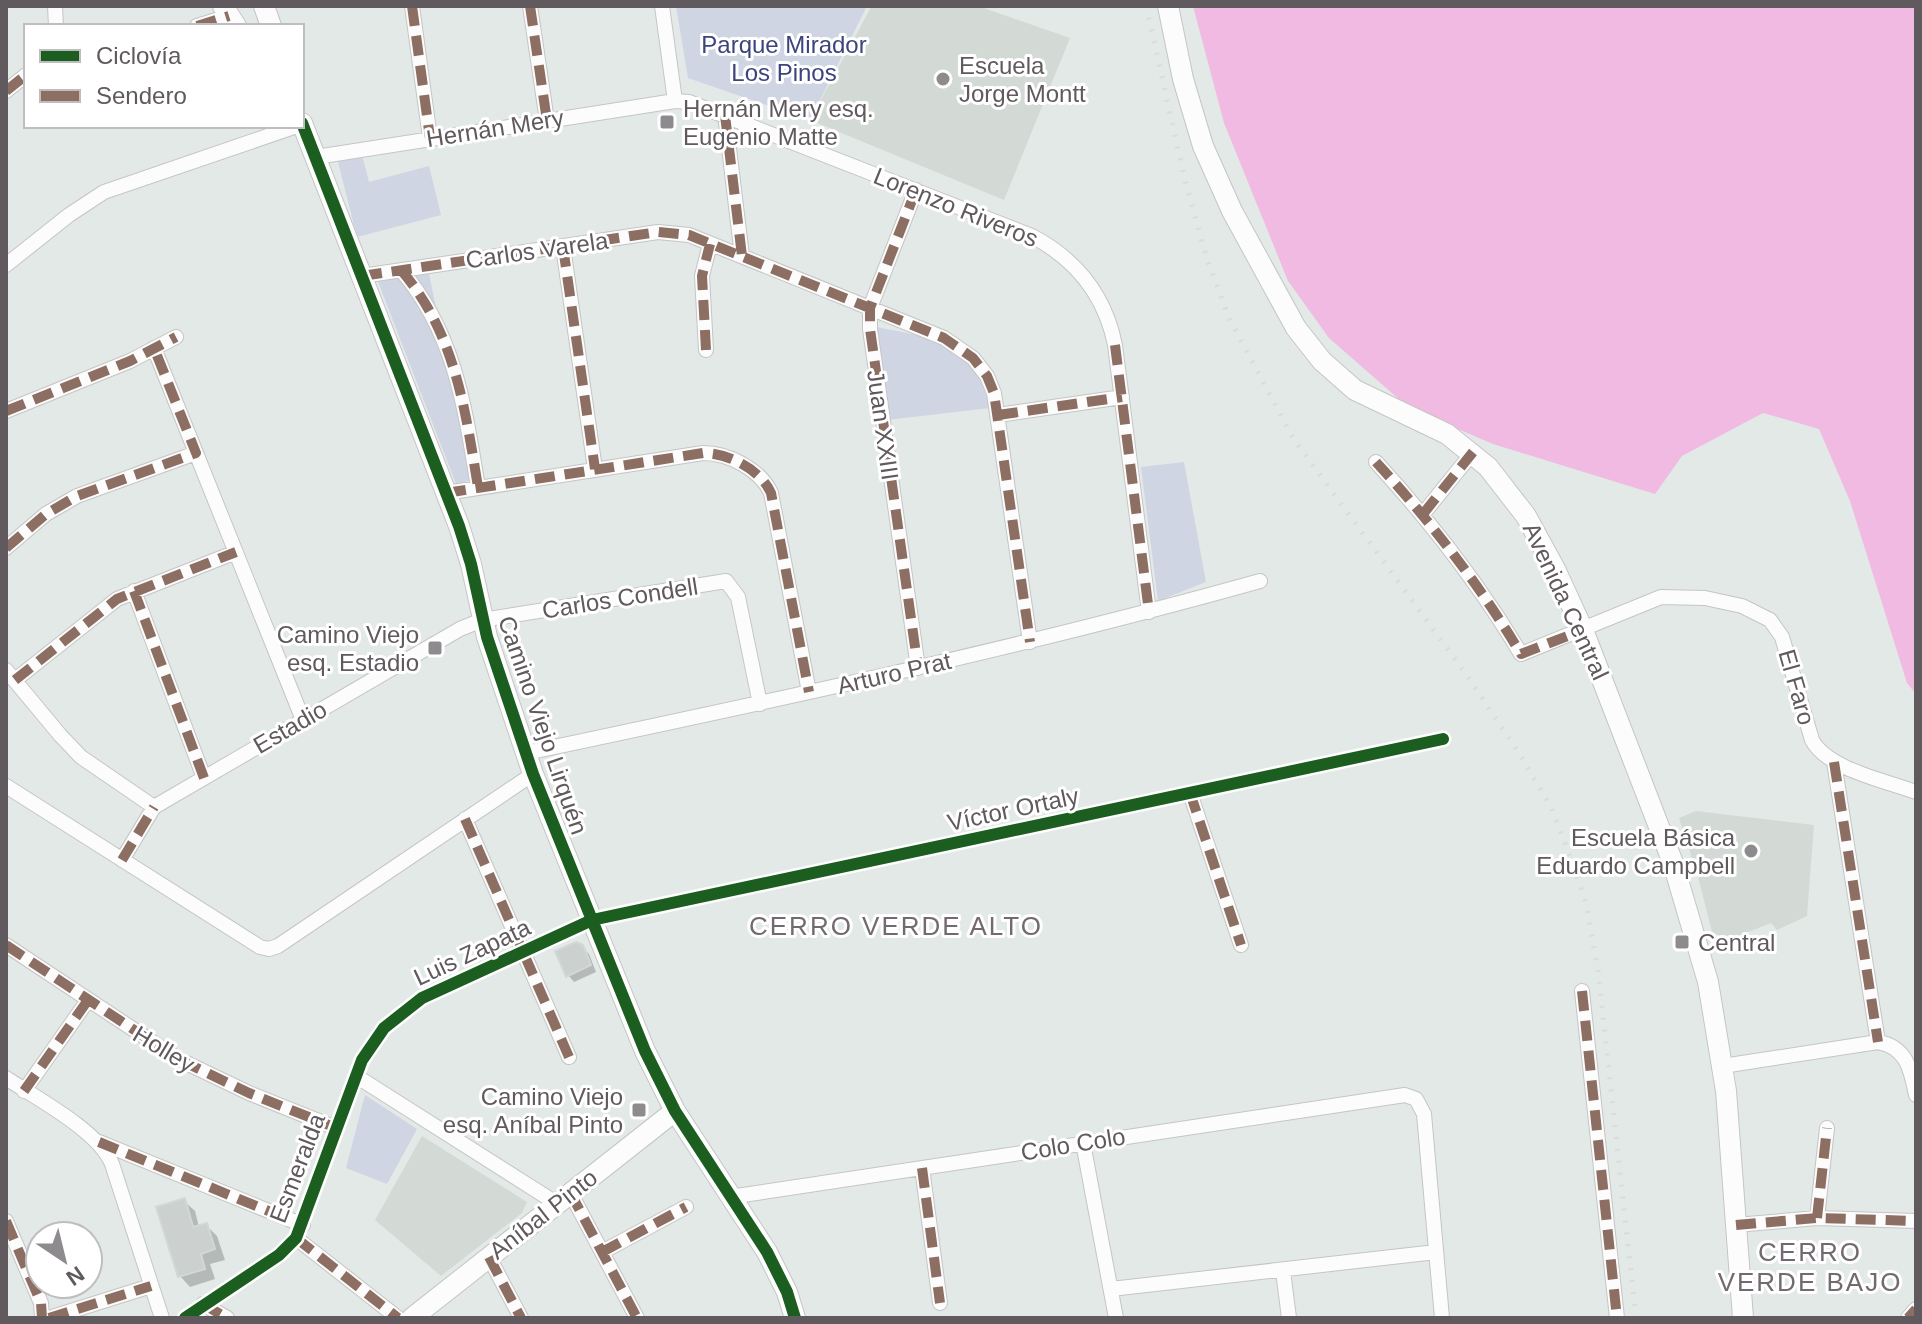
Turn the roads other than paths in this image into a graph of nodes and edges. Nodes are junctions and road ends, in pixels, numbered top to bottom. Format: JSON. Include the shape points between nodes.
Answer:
{"nodes":[{"id":1,"x":412,"y":6,"type":"edge"},
{"id":2,"x":530,"y":6,"type":"edge"},
{"id":3,"x":662,"y":6,"type":"edge"},
{"id":4,"x":1168,"y":6,"type":"edge"},
{"id":5,"x":229,"y":16,"type":"edge"},
{"id":6,"x":203,"y":24,"type":"edge"},
{"id":7,"x":24,"y":77,"type":"edge"},
{"id":8,"x":6,"y":91,"type":"edge"},
{"id":9,"x":675,"y":101,"type":"junction"},
{"id":10,"x":725,"y":115,"type":"junction"},
{"id":11,"x":547,"y":121,"type":"junction"},
{"id":12,"x":289,"y":128,"type":"edge"},
{"id":13,"x":303,"y":128,"type":"edge"},
{"id":14,"x":430,"y":138,"type":"junction"},
{"id":15,"x":316,"y":157,"type":"junction"},
{"id":16,"x":916,"y":190,"type":"junction"},
{"id":17,"x":710,"y":244,"type":"junction"},
{"id":18,"x":563,"y":247,"type":"junction"},
{"id":19,"x":742,"y":256,"type":"junction"},
{"id":20,"x":6,"y":265,"type":"edge"},
{"id":21,"x":401,"y":270,"type":"junction"},
{"id":22,"x":362,"y":276,"type":"junction"},
{"id":23,"x":870,"y":308,"type":"junction"},
{"id":24,"x":176,"y":337,"type":"dead end"},
{"id":25,"x":154,"y":348,"type":"junction"},
{"id":26,"x":706,"y":350,"type":"dead end"},
{"id":27,"x":1122,"y":397,"type":"junction"},
{"id":28,"x":6,"y":411,"type":"edge"},
{"id":29,"x":998,"y":415,"type":"junction"},
{"id":30,"x":1473,"y":452,"type":"junction"},
{"id":31,"x":196,"y":453,"type":"junction"},
{"id":32,"x":1376,"y":462,"type":"dead end"},
{"id":33,"x":595,"y":469,"type":"junction"},
{"id":34,"x":478,"y":487,"type":"junction"},
{"id":35,"x":446,"y":493,"type":"junction"},
{"id":36,"x":1423,"y":514,"type":"junction"},
{"id":37,"x":6,"y":548,"type":"edge"},
{"id":38,"x":236,"y":552,"type":"junction"},
{"id":39,"x":1260,"y":581,"type":"dead end"},
{"id":40,"x":134,"y":591,"type":"junction"},
{"id":41,"x":1149,"y":612,"type":"junction"},
{"id":42,"x":482,"y":620,"type":"junction"},
{"id":43,"x":1583,"y":630,"type":"junction"},
{"id":44,"x":1030,"y":642,"type":"junction"},
{"id":45,"x":918,"y":668,"type":"junction"},
{"id":46,"x":10,"y":675,"type":"edge"},
{"id":47,"x":809,"y":692,"type":"junction"},
{"id":48,"x":760,"y":704,"type":"junction"},
{"id":49,"x":303,"y":720,"type":"junction"},
{"id":50,"x":1443,"y":739,"type":"dead end"},
{"id":51,"x":526,"y":753,"type":"junction"},
{"id":52,"x":1834,"y":762,"type":"junction"},
{"id":53,"x":533,"y":774,"type":"junction"},
{"id":54,"x":204,"y":778,"type":"junction"},
{"id":55,"x":6,"y":786,"type":"edge"},
{"id":56,"x":1916,"y":792,"type":"edge"},
{"id":57,"x":1190,"y":793,"type":"junction"},
{"id":58,"x":154,"y":807,"type":"junction"},
{"id":59,"x":465,"y":819,"type":"junction"},
{"id":60,"x":122,"y":860,"type":"junction"},
{"id":61,"x":592,"y":920,"type":"junction"},
{"id":62,"x":6,"y":945,"type":"edge"},
{"id":63,"x":1241,"y":945,"type":"dead end"},
{"id":64,"x":523,"y":952,"type":"junction"},
{"id":65,"x":1582,"y":991,"type":"dead end"},
{"id":66,"x":88,"y":1000,"type":"junction"},
{"id":67,"x":1878,"y":1042,"type":"junction"},
{"id":68,"x":569,"y":1057,"type":"dead end"},
{"id":69,"x":1723,"y":1066,"type":"junction"},
{"id":70,"x":356,"y":1076,"type":"junction"},
{"id":71,"x":6,"y":1078,"type":"edge"},
{"id":72,"x":24,"y":1091,"type":"junction"},
{"id":73,"x":1916,"y":1095,"type":"edge"},
{"id":74,"x":675,"y":1111,"type":"junction"},
{"id":75,"x":336,"y":1128,"type":"junction"},
{"id":76,"x":1827,"y":1128,"type":"dead end"},
{"id":77,"x":99,"y":1142,"type":"junction"},
{"id":78,"x":1083,"y":1143,"type":"junction"},
{"id":79,"x":922,"y":1168,"type":"junction"},
{"id":80,"x":563,"y":1197,"type":"junction"},
{"id":81,"x":730,"y":1197,"type":"junction"},
{"id":82,"x":686,"y":1207,"type":"dead end"},
{"id":83,"x":1817,"y":1218,"type":"junction"},
{"id":84,"x":6,"y":1221,"type":"edge"},
{"id":85,"x":1916,"y":1221,"type":"edge"},
{"id":86,"x":1736,"y":1225,"type":"junction"},
{"id":87,"x":300,"y":1231,"type":"junction"},
{"id":88,"x":602,"y":1252,"type":"junction"},
{"id":89,"x":1436,"y":1252,"type":"junction"},
{"id":90,"x":489,"y":1257,"type":"junction"},
{"id":91,"x":1283,"y":1271,"type":"junction"},
{"id":92,"x":151,"y":1286,"type":"junction"},
{"id":93,"x":1111,"y":1289,"type":"junction"},
{"id":94,"x":940,"y":1303,"type":"dead end"},
{"id":95,"x":203,"y":1304,"type":"junction"},
{"id":96,"x":1916,"y":1309,"type":"edge"},
{"id":97,"x":42,"y":1318,"type":"edge"},
{"id":98,"x":49,"y":1318,"type":"edge"},
{"id":99,"x":162,"y":1318,"type":"edge"},
{"id":100,"x":185,"y":1318,"type":"edge"},
{"id":101,"x":227,"y":1318,"type":"edge"},
{"id":102,"x":398,"y":1318,"type":"edge"},
{"id":103,"x":412,"y":1318,"type":"edge"},
{"id":104,"x":521,"y":1318,"type":"edge"},
{"id":105,"x":637,"y":1318,"type":"edge"},
{"id":106,"x":795,"y":1318,"type":"edge"},
{"id":107,"x":1116,"y":1318,"type":"edge"},
{"id":108,"x":1289,"y":1318,"type":"edge"},
{"id":109,"x":1442,"y":1318,"type":"edge"},
{"id":110,"x":1617,"y":1318,"type":"edge"},
{"id":111,"x":1743,"y":1318,"type":"edge"},
{"id":112,"x":1908,"y":1318,"type":"edge"}],
"edges":[{"from":1,"to":14,"type":"street"},
{"from":2,"to":11,"type":"street"},
{"from":3,"to":9,"type":"street"},
{"from":4,"to":30,"type":"street","name":"Avenida Central","via":[[1192,113],[1212,168],[1305,341],[1355,390],[1433,426]]},
{"from":5,"to":6,"type":"street"},
{"from":7,"to":8,"type":"street"},
{"from":9,"to":10,"type":"street","name":"Lorenzo Riveros"},
{"from":9,"to":11,"type":"street","name":"Hernán Mery"},
{"from":10,"to":16,"type":"street","name":"Lorenzo Riveros"},
{"from":10,"to":19,"type":"street"},
{"from":11,"to":14,"type":"street","name":"Hernán Mery"},
{"from":12,"to":20,"type":"street","via":[[104,192]]},
{"from":13,"to":15,"type":"street","name":"Camino Viejo Lirquén"},
{"from":14,"to":15,"type":"street","name":"Hernán Mery"},
{"from":15,"to":22,"type":"street","name":"Camino Viejo Lirquén"},
{"from":16,"to":23,"type":"street","name":"Juan XXIII"},
{"from":16,"to":27,"type":"street","name":"Lorenzo Riveros","via":[[1032,236],[1070,262],[1094,289],[1108,317]]},
{"from":17,"to":18,"type":"street","name":"Carlos Varela","via":[[666,232]]},
{"from":17,"to":19,"type":"street","name":"Carlos Varela"},
{"from":17,"to":26,"type":"street","via":[[702,276]]},
{"from":18,"to":21,"type":"street","name":"Carlos Varela"},
{"from":18,"to":33,"type":"street"},
{"from":19,"to":23,"type":"street","name":"Carlos Varela"},
{"from":21,"to":22,"type":"street","name":"Carlos Varela"},
{"from":21,"to":34,"type":"street","via":[[430,310],[456,373]]},
{"from":22,"to":35,"type":"street","name":"Camino Viejo Lirquén"},
{"from":23,"to":29,"type":"street","name":"Carlos Varela","via":[[962,349],[987,376]]},
{"from":23,"to":45,"type":"street","name":"Juan XXIII","via":[[881,421]]},
{"from":24,"to":25,"type":"street"},
{"from":25,"to":28,"type":"street"},
{"from":25,"to":31,"type":"street"},
{"from":27,"to":29,"type":"street"},
{"from":27,"to":41,"type":"street","name":"Lorenzo Riveros"},
{"from":29,"to":44,"type":"street","name":"Carlos Varela"},
{"from":30,"to":36,"type":"street"},
{"from":30,"to":43,"type":"street","name":"Avenida Central","via":[[1526,516]]},
{"from":31,"to":37,"type":"street","via":[[77,496]]},
{"from":31,"to":38,"type":"street"},
{"from":32,"to":36,"type":"street"},
{"from":33,"to":34,"type":"street"},
{"from":33,"to":47,"type":"street","via":[[717,453],[765,482]]},
{"from":34,"to":35,"type":"street"},
{"from":35,"to":42,"type":"street","name":"Camino Viejo Lirquén","via":[[471,564]]},
{"from":36,"to":43,"type":"street","name":"El Faro","via":[[1472,576],[1521,654]]},
{"from":38,"to":40,"type":"street"},
{"from":38,"to":49,"type":"street"},
{"from":39,"to":41,"type":"street","name":"Arturo Prat"},
{"from":40,"to":46,"type":"street"},
{"from":40,"to":54,"type":"street"},
{"from":41,"to":44,"type":"street","name":"Arturo Prat"},
{"from":42,"to":48,"type":"street","name":"Carlos Condell","via":[[726,581],[738,597]]},
{"from":42,"to":49,"type":"street","name":"Estadio"},
{"from":42,"to":51,"type":"street","name":"Camino Viejo Lirquén"},
{"from":43,"to":52,"type":"street","name":"El Faro","via":[[1661,597],[1705,598],[1752,609],[1770,620],[1782,637],[1812,740]]},
{"from":43,"to":69,"type":"street","name":"Avenida Central","via":[[1687,905]]},
{"from":44,"to":45,"type":"street","name":"Arturo Prat"},
{"from":45,"to":47,"type":"street","name":"Arturo Prat"},
{"from":46,"to":58,"type":"street","via":[[81,757]]},
{"from":47,"to":48,"type":"street","name":"Arturo Prat"},
{"from":48,"to":51,"type":"street","name":"Arturo Prat"},
{"from":49,"to":54,"type":"street","name":"Estadio"},
{"from":50,"to":57,"type":"street","name":"Víctor Ortaly"},
{"from":51,"to":53,"type":"street","name":"Camino Viejo Lirquén"},
{"from":52,"to":56,"type":"street"},
{"from":52,"to":67,"type":"street"},
{"from":53,"to":59,"type":"street"},
{"from":53,"to":61,"type":"street","name":"Camino Viejo Lirquén"},
{"from":54,"to":58,"type":"street","name":"Estadio"},
{"from":55,"to":60,"type":"street"},
{"from":57,"to":61,"type":"street","name":"Víctor Ortaly"},
{"from":57,"to":63,"type":"street"},
{"from":58,"to":60,"type":"street","name":"Estadio"},
{"from":59,"to":60,"type":"street","via":[[269,949]]},
{"from":59,"to":64,"type":"street","name":"Luis Zapata"},
{"from":61,"to":64,"type":"street","name":"Luis Zapata"},
{"from":61,"to":74,"type":"street","name":"Camino Viejo Lirquén"},
{"from":62,"to":66,"type":"street","name":"Holley"},
{"from":64,"to":68,"type":"street","name":"Luis Zapata"},
{"from":64,"to":70,"type":"street","name":"Luis Zapata","via":[[408,1007],[372,1043]]},
{"from":65,"to":110,"type":"street"},
{"from":66,"to":72,"type":"street"},
{"from":66,"to":75,"type":"street","name":"Holley","via":[[200,1071]]},
{"from":67,"to":69,"type":"street"},
{"from":67,"to":73,"type":"street","via":[[1904,1056]]},
{"from":69,"to":86,"type":"street","name":"Avenida Central"},
{"from":70,"to":75,"type":"street","name":"Esmeralda"},
{"from":70,"to":80,"type":"street"},
{"from":71,"to":72,"type":"street"},
{"from":72,"to":77,"type":"street"},
{"from":74,"to":80,"type":"street","name":"Aníbal Pinto"},
{"from":74,"to":81,"type":"street","name":"Camino Viejo Lirquén"},
{"from":75,"to":87,"type":"street","name":"Esmeralda"},
{"from":76,"to":83,"type":"street"},
{"from":77,"to":87,"type":"street"},
{"from":77,"to":92,"type":"street","via":[[112,1164]]},
{"from":78,"to":79,"type":"street","name":"Colo Colo"},
{"from":78,"to":89,"type":"street","name":"Colo Colo","via":[[1400,1094],[1416,1099],[1424,1114]]},
{"from":78,"to":93,"type":"street"},
{"from":79,"to":81,"type":"street","name":"Colo Colo"},
{"from":79,"to":94,"type":"street"},
{"from":80,"to":88,"type":"street"},
{"from":80,"to":90,"type":"street","name":"Aníbal Pinto"},
{"from":81,"to":106,"type":"street","name":"Camino Viejo Lirquén","via":[[772,1262]]},
{"from":82,"to":88,"type":"street"},
{"from":83,"to":85,"type":"street"},
{"from":83,"to":86,"type":"street"},
{"from":84,"to":97,"type":"street","via":[[41,1303]]},
{"from":86,"to":111,"type":"street","name":"Avenida Central"},
{"from":87,"to":95,"type":"street","name":"Esmeralda","via":[[279,1255]]},
{"from":87,"to":102,"type":"street"},
{"from":88,"to":105,"type":"street"},
{"from":89,"to":91,"type":"street"},
{"from":89,"to":109,"type":"street"},
{"from":90,"to":103,"type":"street","name":"Aníbal Pinto"},
{"from":90,"to":104,"type":"street"},
{"from":91,"to":93,"type":"street"},
{"from":91,"to":108,"type":"street"},
{"from":92,"to":98,"type":"street"},
{"from":92,"to":99,"type":"street"},
{"from":93,"to":107,"type":"street"},
{"from":95,"to":100,"type":"street","name":"Esmeralda"},
{"from":95,"to":101,"type":"street"},
{"from":96,"to":112,"type":"street"}]}
